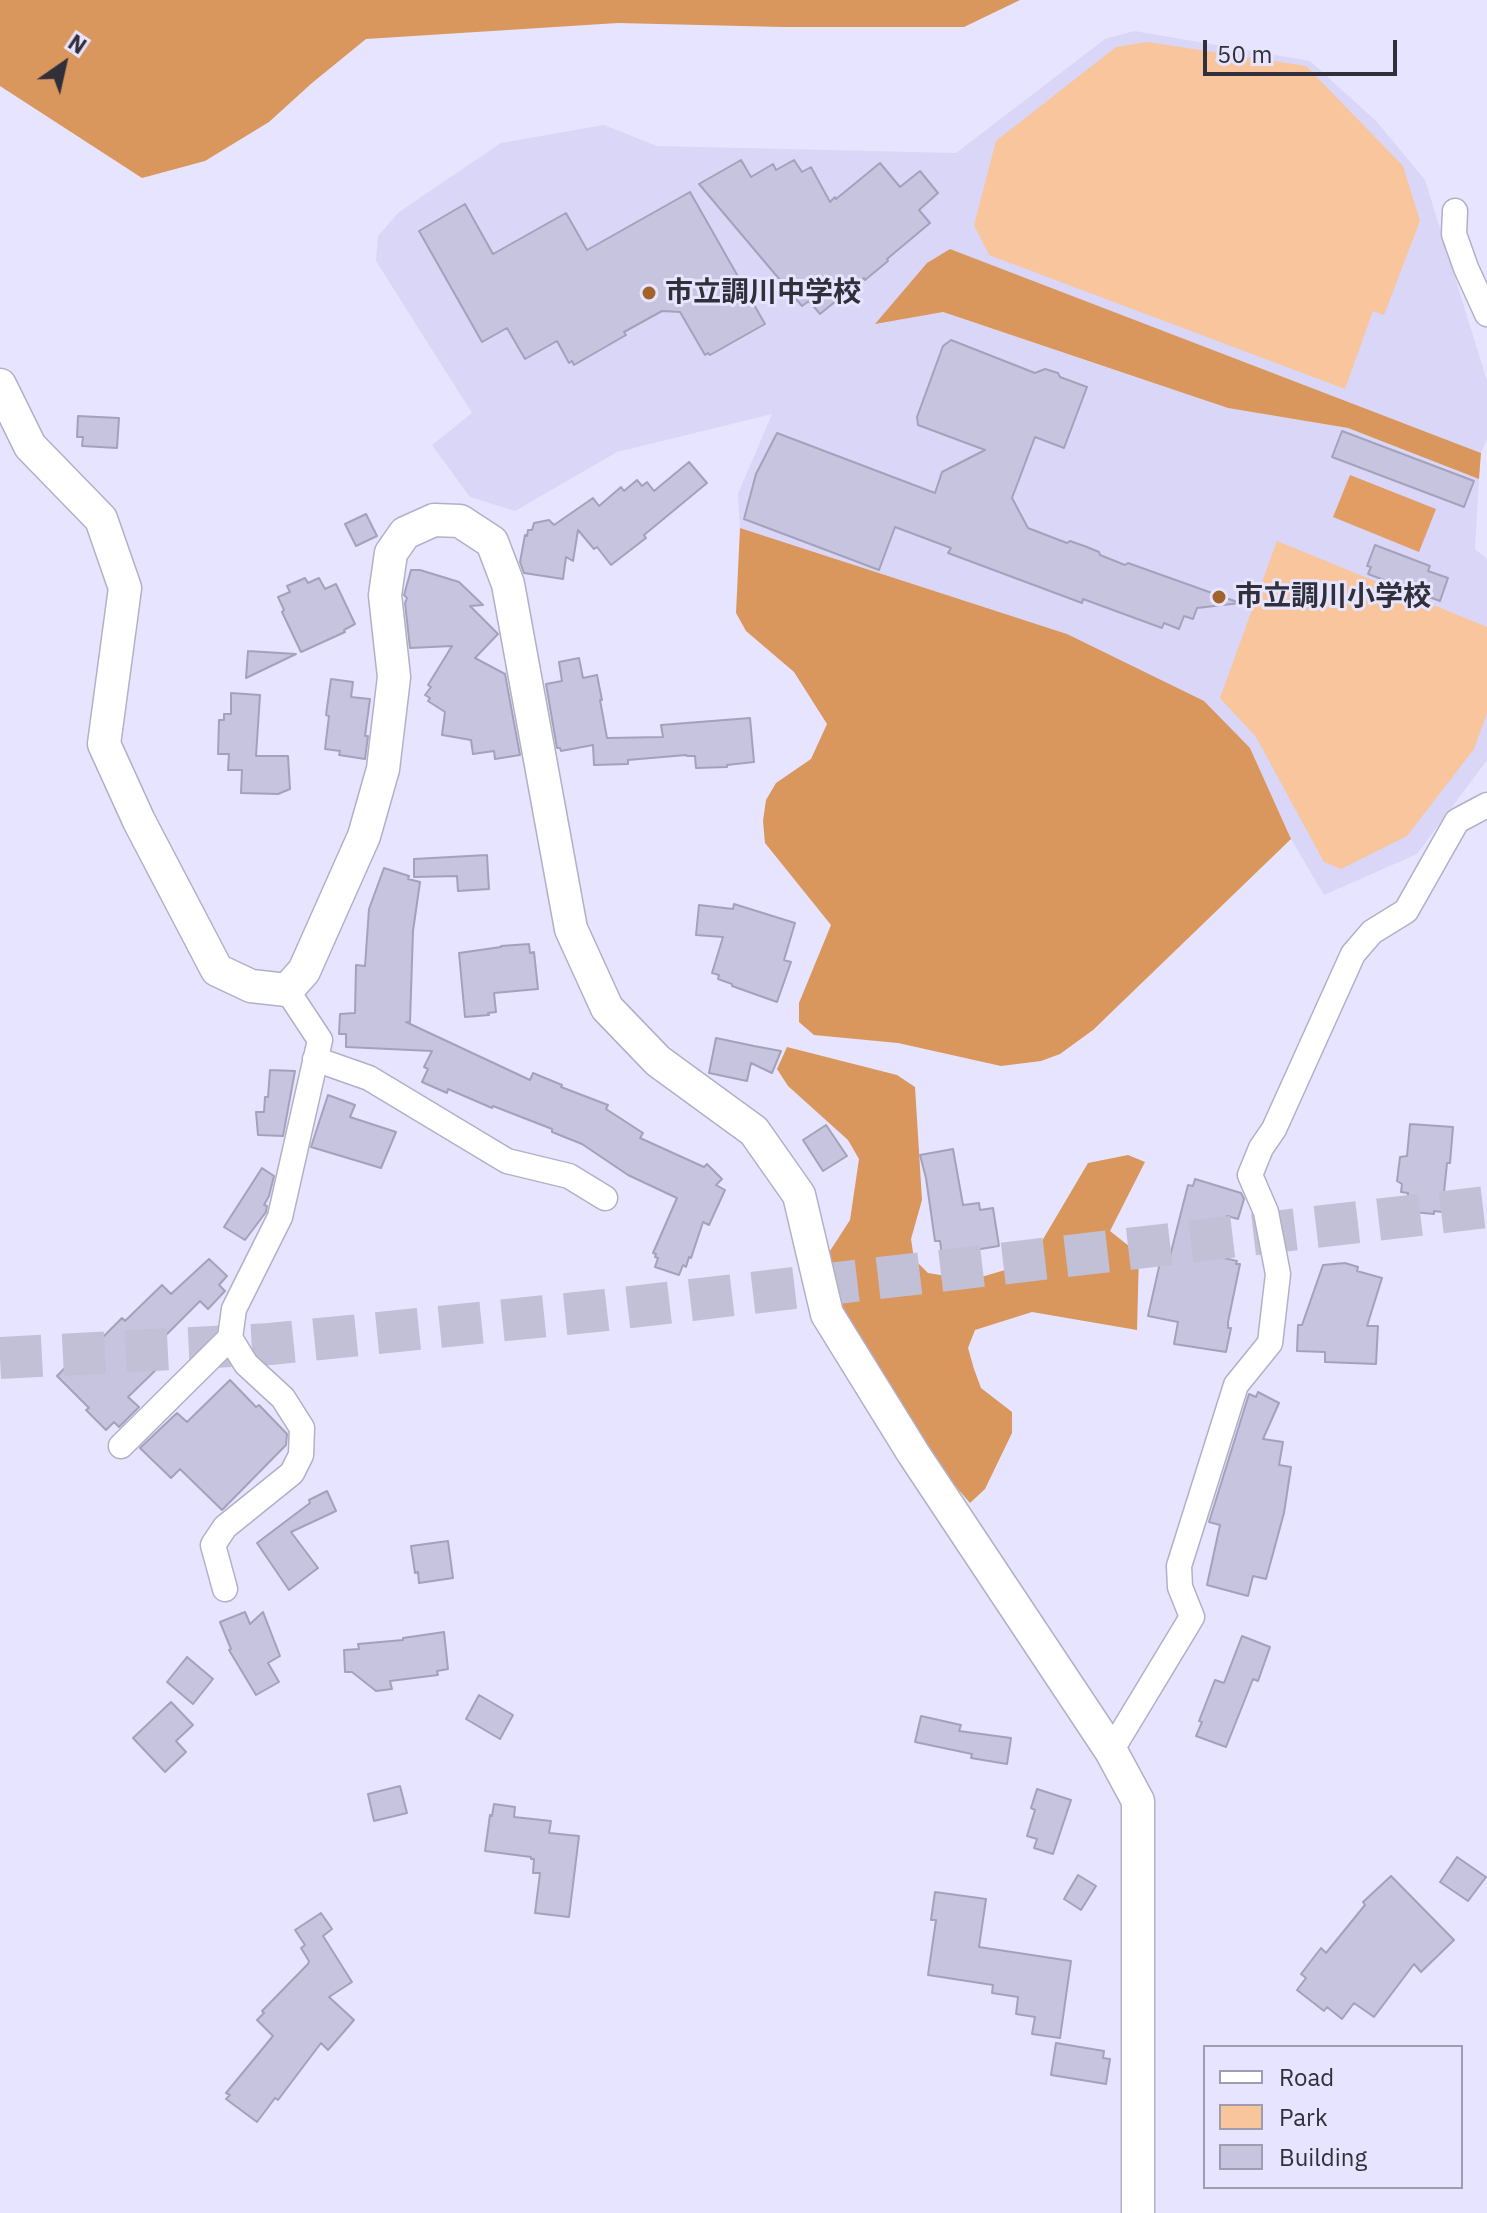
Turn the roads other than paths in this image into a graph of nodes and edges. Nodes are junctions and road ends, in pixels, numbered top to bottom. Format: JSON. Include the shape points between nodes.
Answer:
{"nodes":[{"id":1,"x":1455,"y":211,"type":"dead end"},
{"id":2,"x":1487,"y":314,"type":"edge"},
{"id":3,"x":0,"y":385,"type":"edge"},
{"id":4,"x":1487,"y":805,"type":"edge"},
{"id":5,"x":287,"y":990,"type":"junction"},
{"id":6,"x":315,"y":1059,"type":"junction"},
{"id":7,"x":605,"y":1198,"type":"dead end"},
{"id":8,"x":230,"y":1338,"type":"junction"},
{"id":9,"x":121,"y":1446,"type":"dead end"},
{"id":10,"x":225,"y":1589,"type":"dead end"},
{"id":11,"x":1111,"y":1751,"type":"junction"},
{"id":12,"x":1138,"y":2213,"type":"edge"}],
"edges":[{"from":1,"to":2,"type":"street","via":[[1454,234]]},
{"from":3,"to":5,"type":"street","via":[[30,446],[101,519],[125,588],[104,744],[139,821],[217,970],[251,986]]},
{"from":4,"to":11,"type":"street","via":[[1457,821],[1406,911],[1372,932],[1353,954],[1250,1175],[1266,1212],[1278,1274],[1270,1343],[1236,1385],[1179,1566],[1180,1587],[1192,1617]]},
{"from":5,"to":6,"type":"street","via":[[320,1040]]},
{"from":5,"to":11,"type":"street","via":[[304,971],[364,836],[383,769],[394,677],[385,595],[391,553],[405,533],[434,520],[460,521],[492,542],[508,584],[571,929],[607,1008],[658,1061],[754,1131],[799,1195],[827,1314]]},
{"from":6,"to":7,"type":"street","via":[[369,1078],[507,1161],[569,1176]]},
{"from":6,"to":8,"type":"street","via":[[280,1217],[234,1309]]},
{"from":8,"to":9,"type":"street"},
{"from":8,"to":10,"type":"street","via":[[302,1428],[301,1455],[292,1473],[225,1527],[213,1545]]},
{"from":11,"to":12,"type":"street","via":[[1138,1801]]}]}
